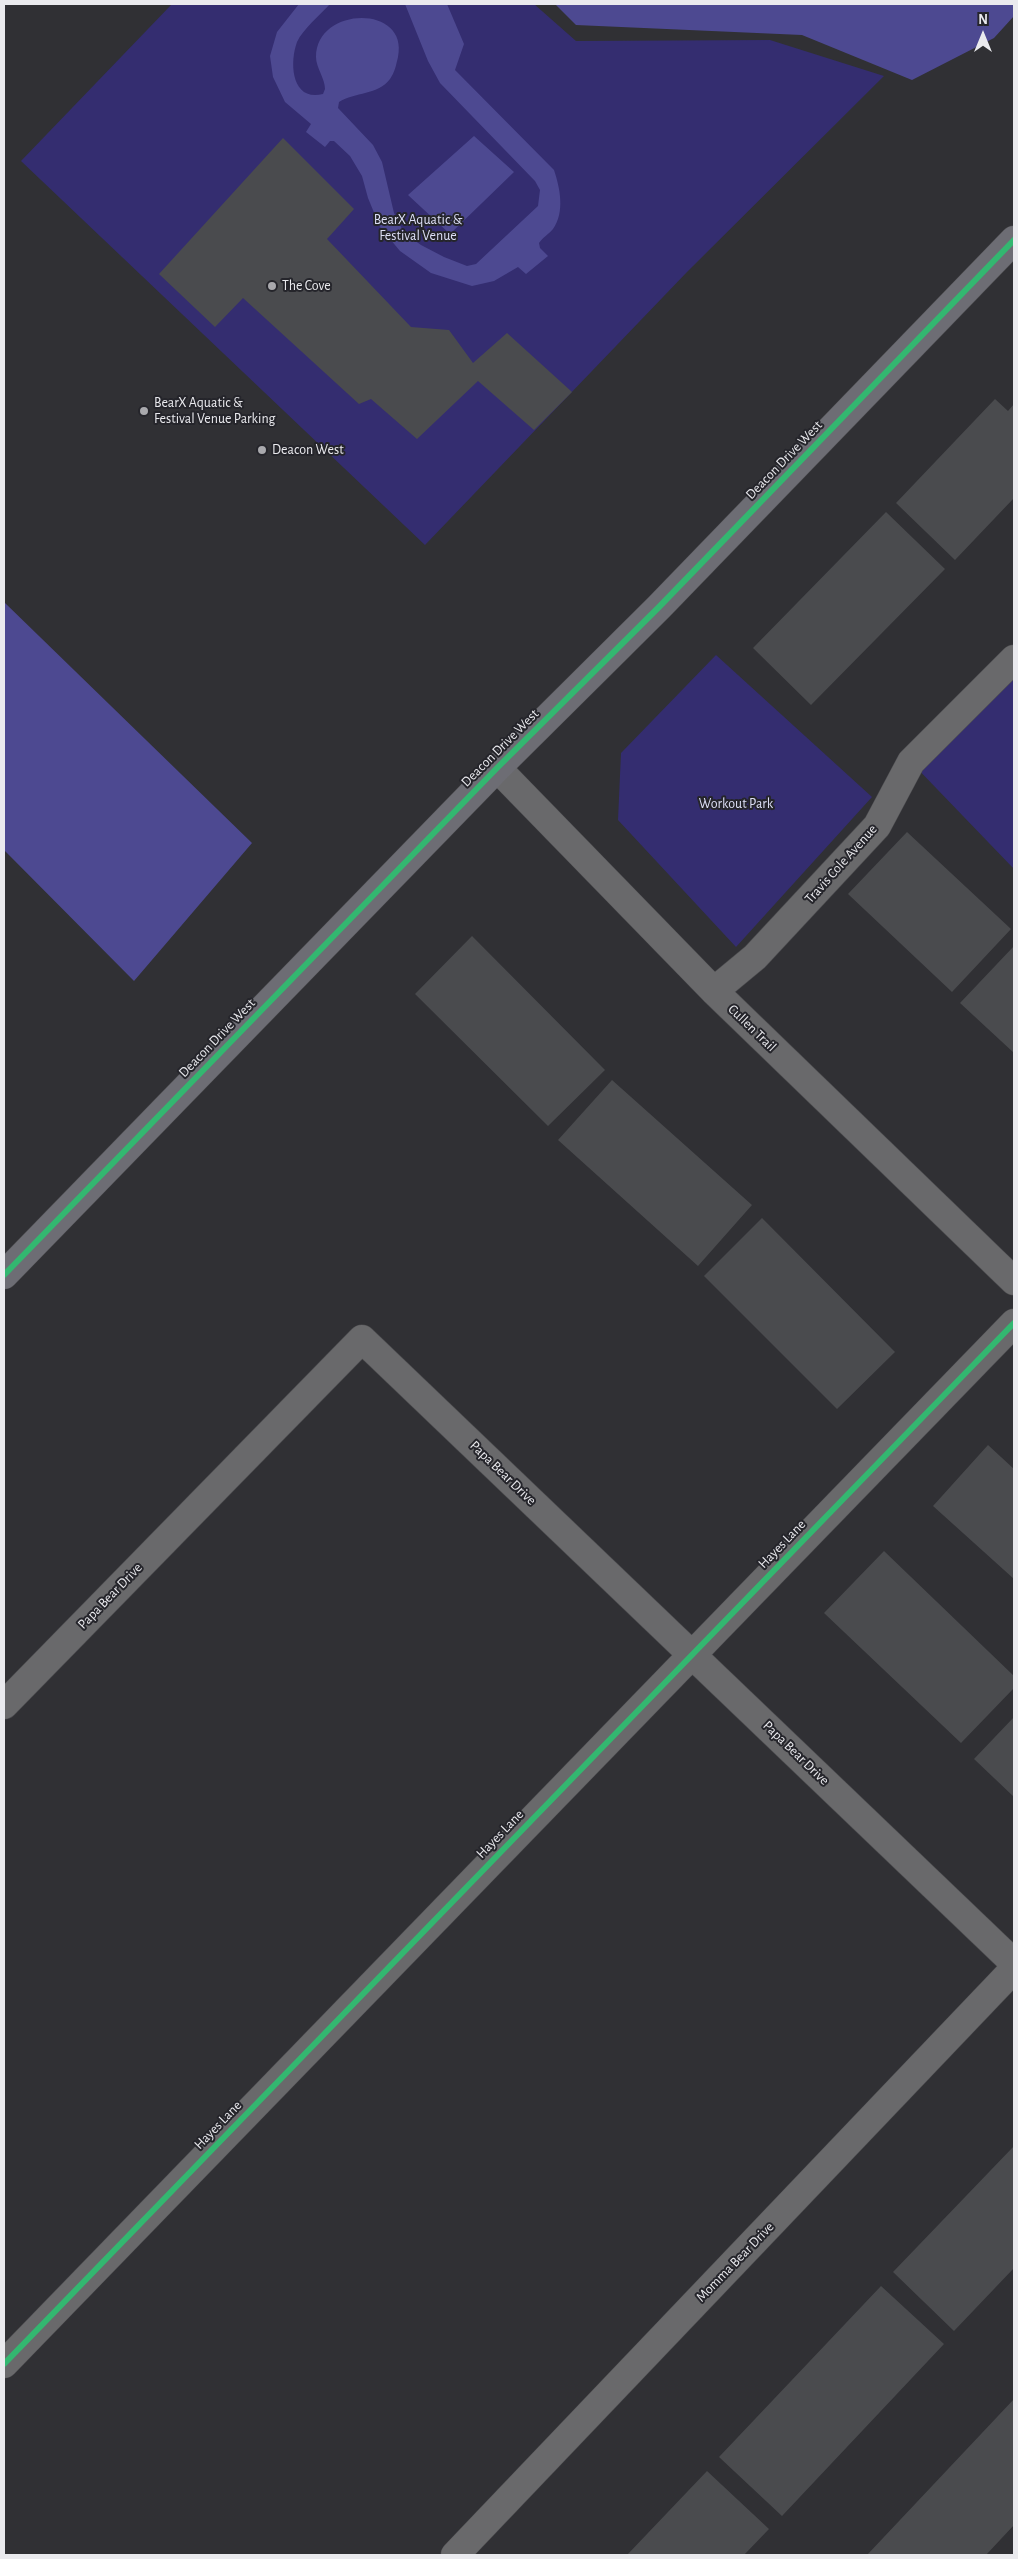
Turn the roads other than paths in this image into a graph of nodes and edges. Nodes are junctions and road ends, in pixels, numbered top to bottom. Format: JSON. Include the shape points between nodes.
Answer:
{"nodes":[{"id":1,"x":1010,"y":251,"type":"edge"},
{"id":2,"x":1014,"y":659,"type":"edge"},
{"id":3,"x":497,"y":768,"type":"junction"},
{"id":4,"x":714,"y":991,"type":"junction"},
{"id":5,"x":5,"y":1271,"type":"edge"},
{"id":6,"x":1014,"y":1281,"type":"edge"},
{"id":7,"x":1014,"y":1323,"type":"edge"},
{"id":8,"x":692,"y":1654,"type":"junction"},
{"id":9,"x":4,"y":1705,"type":"edge"},
{"id":10,"x":1014,"y":1962,"type":"edge"},
{"id":11,"x":1014,"y":1969,"type":"edge"},
{"id":12,"x":4,"y":2364,"type":"edge"},
{"id":13,"x":455,"y":2555,"type":"edge"}],
"edges":[{"from":1,"to":3,"type":"street","name":"Deacon Drive West"},
{"from":2,"to":4,"type":"street","name":"Travis Cole Avenue","via":[[911,762],[877,826],[755,957]]},
{"from":3,"to":4,"type":"street","name":"Cullen Trail"},
{"from":3,"to":5,"type":"street","name":"Deacon Drive West"},
{"from":4,"to":6,"type":"street","name":"Cullen Trail"},
{"from":7,"to":8,"type":"street","name":"Hayes Lane"},
{"from":8,"to":9,"type":"street","name":"Papa Bear Drive","via":[[362,1339]]},
{"from":8,"to":10,"type":"street","name":"Papa Bear Drive"},
{"from":8,"to":12,"type":"street","name":"Hayes Lane"},
{"from":11,"to":13,"type":"street","name":"Momma Bear Drive"}]}
